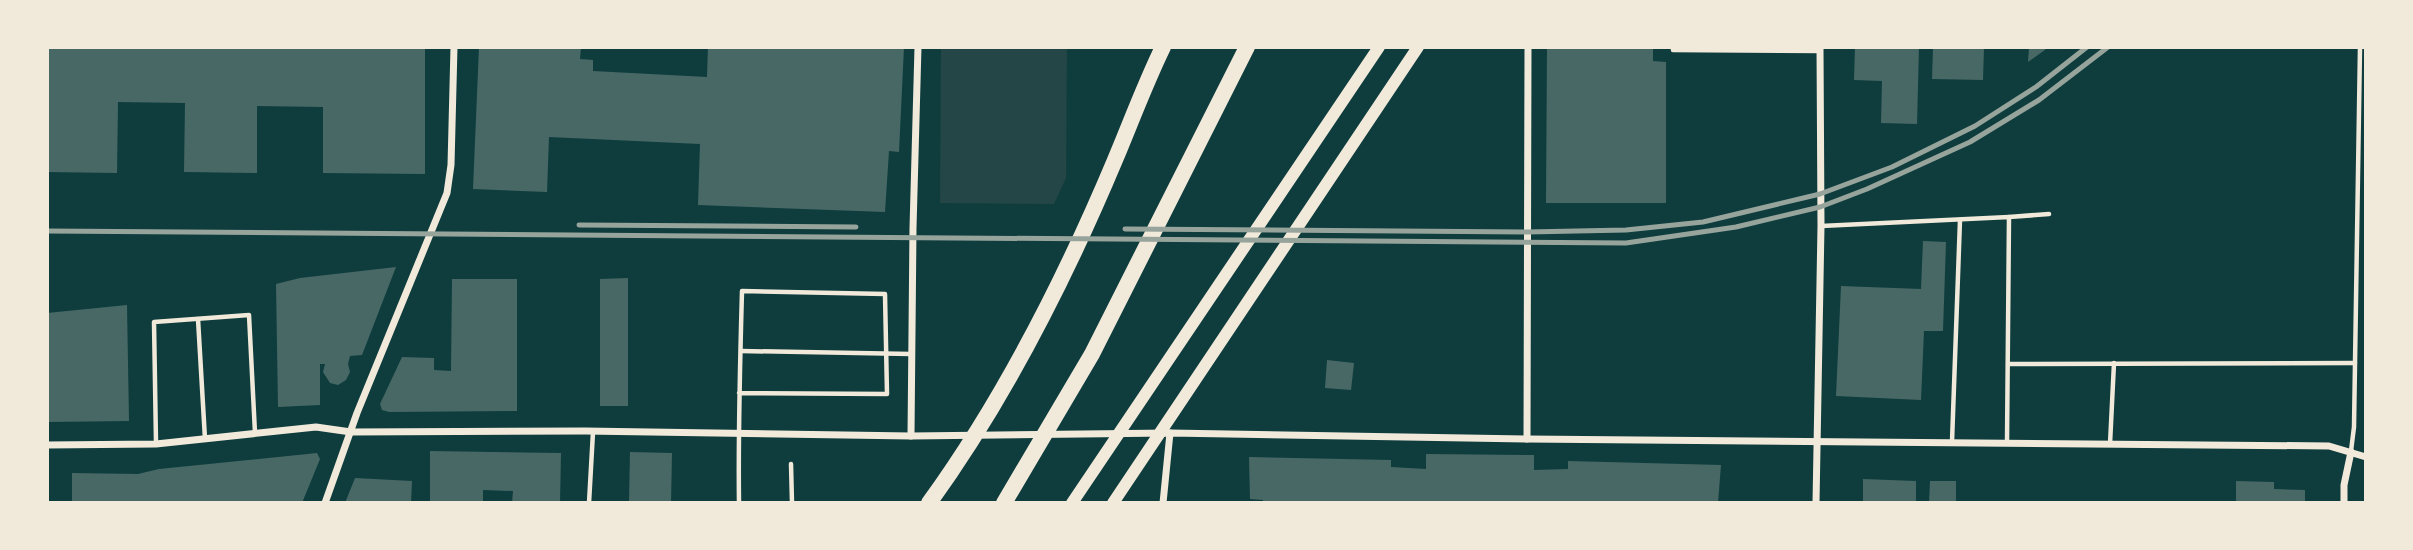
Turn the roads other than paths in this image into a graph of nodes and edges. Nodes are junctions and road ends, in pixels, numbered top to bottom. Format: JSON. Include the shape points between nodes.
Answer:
{"nodes":[{"id":1,"x":454,"y":47,"type":"edge"},
{"id":2,"x":918,"y":47,"type":"edge"},
{"id":3,"x":1151,"y":47,"type":"edge"},
{"id":4,"x":1163,"y":47,"type":"edge"},
{"id":5,"x":1247,"y":47,"type":"edge"},
{"id":6,"x":1379,"y":47,"type":"edge"},
{"id":7,"x":1418,"y":47,"type":"edge"},
{"id":8,"x":1528,"y":47,"type":"edge"},
{"id":9,"x":1673,"y":47,"type":"edge"},
{"id":10,"x":2360,"y":47,"type":"edge"},
{"id":11,"x":1773,"y":48,"type":"edge"},
{"id":12,"x":1820,"y":49,"type":"edge"},
{"id":13,"x":1143,"y":87,"type":"junction"},
{"id":14,"x":2049,"y":214,"type":"dead end"},
{"id":15,"x":2009,"y":218,"type":"junction"},
{"id":16,"x":1960,"y":220,"type":"junction"},
{"id":17,"x":1821,"y":226,"type":"junction"},
{"id":18,"x":198,"y":319,"type":"junction"},
{"id":19,"x":741,"y":351,"type":"junction"},
{"id":20,"x":887,"y":353,"type":"junction"},
{"id":21,"x":912,"y":354,"type":"junction"},
{"id":22,"x":2114,"y":363,"type":"junction"},
{"id":23,"x":2355,"y":363,"type":"junction"},
{"id":24,"x":2008,"y":364,"type":"junction"},
{"id":25,"x":740,"y":393,"type":"junction"},
{"id":26,"x":593,"y":431,"type":"junction"},
{"id":27,"x":351,"y":432,"type":"junction"},
{"id":28,"x":738,"y":433,"type":"junction"},
{"id":29,"x":1170,"y":433,"type":"junction"},
{"id":30,"x":255,"y":434,"type":"junction"},
{"id":31,"x":911,"y":436,"type":"junction"},
{"id":32,"x":205,"y":439,"type":"junction"},
{"id":33,"x":1527,"y":439,"type":"junction"},
{"id":34,"x":1818,"y":441,"type":"junction"},
{"id":35,"x":1952,"y":442,"type":"junction"},
{"id":36,"x":2007,"y":443,"type":"junction"},
{"id":37,"x":156,"y":444,"type":"junction"},
{"id":38,"x":2110,"y":444,"type":"junction"},
{"id":39,"x":47,"y":445,"type":"edge"},
{"id":40,"x":2351,"y":452,"type":"junction"},
{"id":41,"x":2366,"y":457,"type":"edge"},
{"id":42,"x":791,"y":464,"type":"dead end"},
{"id":43,"x":325,"y":503,"type":"edge"},
{"id":44,"x":589,"y":503,"type":"edge"},
{"id":45,"x":739,"y":503,"type":"edge"},
{"id":46,"x":792,"y":503,"type":"edge"},
{"id":47,"x":929,"y":503,"type":"edge"},
{"id":48,"x":1004,"y":503,"type":"edge"},
{"id":49,"x":1072,"y":503,"type":"edge"},
{"id":50,"x":1113,"y":503,"type":"edge"},
{"id":51,"x":1163,"y":503,"type":"edge"},
{"id":52,"x":1816,"y":503,"type":"edge"},
{"id":53,"x":2344,"y":503,"type":"edge"}],
"edges":[{"from":1,"to":27,"type":"street","via":[[447,193]]},
{"from":2,"to":21,"type":"street"},
{"from":3,"to":13,"type":"highway"},
{"from":4,"to":13,"type":"highway"},
{"from":5,"to":48,"type":"highway","via":[[1092,354]]},
{"from":6,"to":49,"type":"main road"},
{"from":7,"to":50,"type":"main road"},
{"from":8,"to":33,"type":"street"},
{"from":9,"to":11,"type":"lane"},
{"from":10,"to":23,"type":"lane"},
{"from":11,"to":12,"type":"lane"},
{"from":12,"to":17,"type":"street"},
{"from":13,"to":47,"type":"highway","via":[[1115,161],[1016,365]]},
{"from":14,"to":15,"type":"lane"},
{"from":15,"to":16,"type":"lane"},
{"from":15,"to":24,"type":"lane"},
{"from":16,"to":17,"type":"lane"},
{"from":16,"to":35,"type":"lane"},
{"from":17,"to":34,"type":"street"},
{"from":18,"to":30,"type":"lane","via":[[249,315]]},
{"from":18,"to":32,"type":"lane"},
{"from":18,"to":37,"type":"lane","via":[[154,322]]},
{"from":19,"to":20,"type":"lane"},
{"from":19,"to":20,"type":"lane","via":[[742,291],[885,295]]},
{"from":19,"to":25,"type":"lane"},
{"from":20,"to":21,"type":"lane"},
{"from":20,"to":25,"type":"lane","via":[[887,394]]},
{"from":21,"to":31,"type":"street"},
{"from":22,"to":23,"type":"lane"},
{"from":22,"to":24,"type":"lane"},
{"from":22,"to":38,"type":"lane"},
{"from":23,"to":40,"type":"lane"},
{"from":24,"to":36,"type":"lane"},
{"from":25,"to":28,"type":"lane"},
{"from":26,"to":27,"type":"street"},
{"from":26,"to":28,"type":"street"},
{"from":26,"to":44,"type":"lane"},
{"from":27,"to":30,"type":"street","via":[[316,427]]},
{"from":27,"to":43,"type":"street"},
{"from":28,"to":31,"type":"street"},
{"from":28,"to":45,"type":"lane"},
{"from":29,"to":31,"type":"street"},
{"from":29,"to":33,"type":"street"},
{"from":29,"to":51,"type":"street"},
{"from":30,"to":32,"type":"street"},
{"from":32,"to":37,"type":"street"},
{"from":33,"to":34,"type":"street"},
{"from":34,"to":35,"type":"street"},
{"from":34,"to":52,"type":"street"},
{"from":35,"to":36,"type":"street"},
{"from":36,"to":38,"type":"street"},
{"from":37,"to":39,"type":"street"},
{"from":38,"to":40,"type":"street","via":[[2329,446]]},
{"from":40,"to":41,"type":"street"},
{"from":40,"to":53,"type":"street"},
{"from":42,"to":46,"type":"lane"}]}
